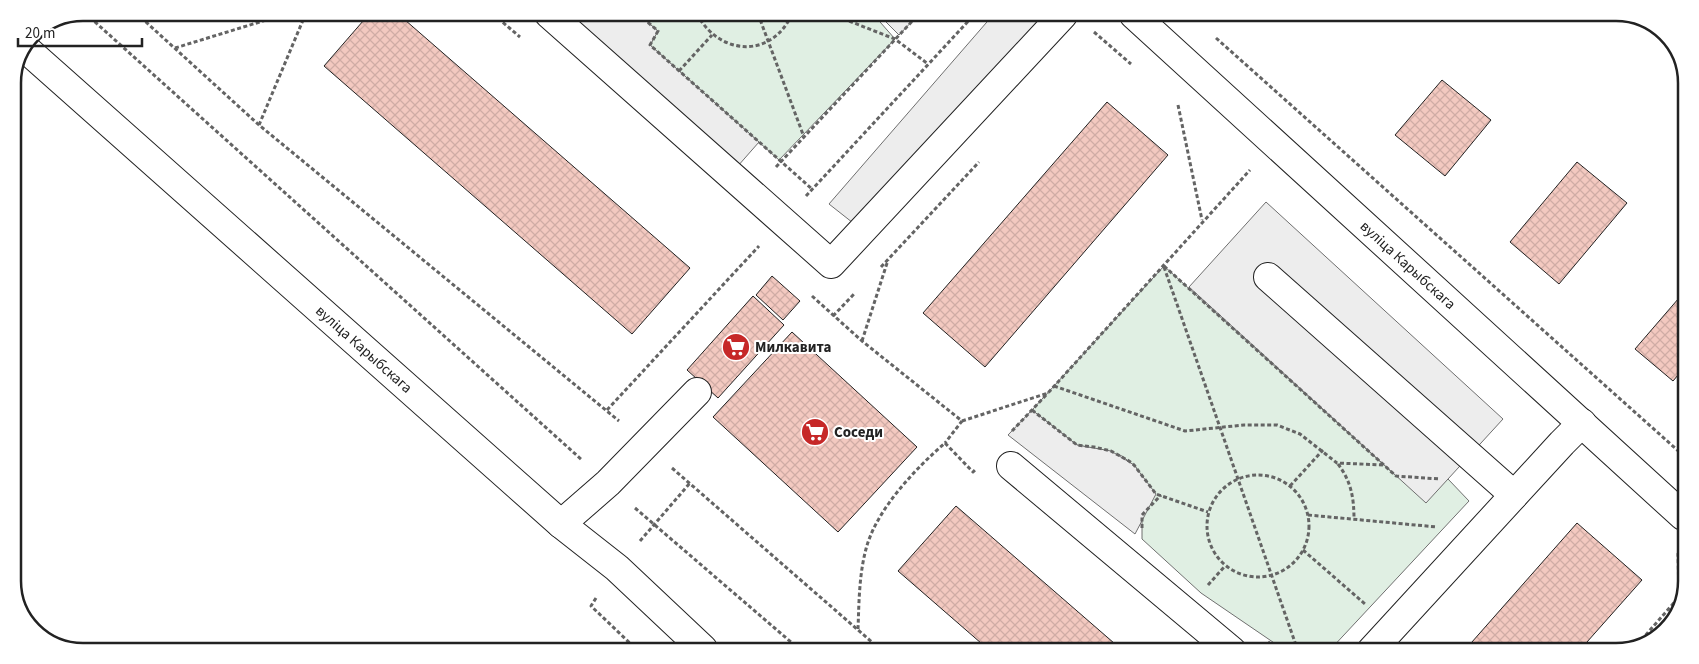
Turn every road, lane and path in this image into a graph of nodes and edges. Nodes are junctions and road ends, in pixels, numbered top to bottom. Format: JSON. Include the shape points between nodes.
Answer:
{"nodes":[{"id":1,"x":95,"y":21,"type":"edge"},
{"id":2,"x":145,"y":21,"type":"edge"},
{"id":3,"x":263,"y":21,"type":"edge"},
{"id":4,"x":303,"y":21,"type":"edge"},
{"id":5,"x":556,"y":21,"type":"edge"},
{"id":6,"x":646,"y":21,"type":"edge"},
{"id":7,"x":700,"y":21,"type":"edge"},
{"id":8,"x":761,"y":21,"type":"edge"},
{"id":9,"x":788,"y":21,"type":"edge"},
{"id":10,"x":847,"y":21,"type":"edge"},
{"id":11,"x":912,"y":21,"type":"edge"},
{"id":12,"x":1057,"y":21,"type":"edge"},
{"id":13,"x":1141,"y":21,"type":"edge"},
{"id":14,"x":712,"y":35,"type":"junction"},
{"id":15,"x":1213,"y":35,"type":"dead end"},
{"id":16,"x":894,"y":40,"type":"junction"},
{"id":17,"x":768,"y":41,"type":"junction"},
{"id":18,"x":174,"y":48,"type":"junction"},
{"id":19,"x":30,"y":53,"type":"edge"},
{"id":20,"x":928,"y":64,"type":"dead end"},
{"id":21,"x":679,"y":71,"type":"junction"},
{"id":22,"x":1178,"y":105,"type":"dead end"},
{"id":23,"x":259,"y":125,"type":"junction"},
{"id":24,"x":804,"y":137,"type":"junction"},
{"id":25,"x":781,"y":162,"type":"junction"},
{"id":26,"x":1250,"y":169,"type":"dead end"},
{"id":27,"x":812,"y":189,"type":"dead end"},
{"id":28,"x":751,"y":194,"type":"junction"},
{"id":29,"x":1202,"y":221,"type":"junction"},
{"id":30,"x":759,"y":247,"type":"dead end"},
{"id":31,"x":766,"y":253,"type":"dead end"},
{"id":32,"x":889,"y":259,"type":"dead end"},
{"id":33,"x":1164,"y":266,"type":"junction"},
{"id":34,"x":1268,"y":277,"type":"dead end"},
{"id":35,"x":806,"y":290,"type":"dead end"},
{"id":36,"x":862,"y":340,"type":"junction"},
{"id":37,"x":1054,"y":386,"type":"junction"},
{"id":38,"x":697,"y":392,"type":"dead end"},
{"id":39,"x":1048,"y":393,"type":"junction"},
{"id":40,"x":1032,"y":410,"type":"junction"},
{"id":41,"x":962,"y":421,"type":"junction"},
{"id":42,"x":1582,"y":423,"type":"junction"},
{"id":43,"x":1220,"y":427,"type":"junction"},
{"id":44,"x":1008,"y":435,"type":"dead end"},
{"id":45,"x":946,"y":443,"type":"junction"},
{"id":46,"x":645,"y":445,"type":"junction"},
{"id":47,"x":1323,"y":450,"type":"junction"},
{"id":48,"x":1678,"y":451,"type":"edge"},
{"id":49,"x":1337,"y":463,"type":"junction"},
{"id":50,"x":1384,"y":465,"type":"junction"},
{"id":51,"x":979,"y":466,"type":"dead end"},
{"id":52,"x":1010,"y":466,"type":"dead end"},
{"id":53,"x":1238,"y":479,"type":"junction"},
{"id":54,"x":1448,"y":479,"type":"dead end"},
{"id":55,"x":608,"y":484,"type":"junction"},
{"id":56,"x":1290,"y":486,"type":"junction"},
{"id":57,"x":1514,"y":495,"type":"junction"},
{"id":58,"x":1678,"y":511,"type":"edge"},
{"id":59,"x":1208,"y":512,"type":"junction"},
{"id":60,"x":1308,"y":514,"type":"junction"},
{"id":61,"x":1354,"y":519,"type":"junction"},
{"id":62,"x":562,"y":524,"type":"junction"},
{"id":63,"x":1445,"y":528,"type":"dead end"},
{"id":64,"x":1303,"y":550,"type":"junction"},
{"id":65,"x":1225,"y":566,"type":"junction"},
{"id":66,"x":1271,"y":575,"type":"junction"},
{"id":67,"x":1207,"y":586,"type":"dead end"},
{"id":68,"x":1672,"y":605,"type":"edge"},
{"id":69,"x":1372,"y":610,"type":"dead end"},
{"id":70,"x":858,"y":630,"type":"junction"},
{"id":71,"x":1647,"y":634,"type":"edge"},
{"id":72,"x":697,"y":643,"type":"edge"},
{"id":73,"x":791,"y":643,"type":"edge"},
{"id":74,"x":873,"y":643,"type":"edge"},
{"id":75,"x":1224,"y":643,"type":"edge"},
{"id":76,"x":1295,"y":643,"type":"edge"},
{"id":77,"x":1378,"y":643,"type":"edge"}],
"edges":[{"from":1,"to":55,"type":"path"},
{"from":2,"to":18,"type":"path"},
{"from":3,"to":18,"type":"path"},
{"from":4,"to":23,"type":"path"},
{"from":5,"to":28,"type":"street"},
{"from":6,"to":21,"type":"path","via":[[658,31],[650,45]]},
{"from":7,"to":14,"type":"path"},
{"from":8,"to":17,"type":"path"},
{"from":9,"to":17,"type":"path"},
{"from":10,"to":16,"type":"path"},
{"from":11,"to":16,"type":"path"},
{"from":12,"to":28,"type":"street","via":[[831,264]]},
{"from":13,"to":42,"type":"street","name":"вуліца Карыбскага"},
{"from":14,"to":17,"type":"path","via":[[739,46]]},
{"from":14,"to":21,"type":"path"},
{"from":15,"to":48,"type":"path"},
{"from":16,"to":20,"type":"path"},
{"from":16,"to":24,"type":"path"},
{"from":17,"to":24,"type":"path"},
{"from":18,"to":23,"type":"path"},
{"from":19,"to":62,"type":"street","name":"вуліца Карыбскага"},
{"from":21,"to":25,"type":"path"},
{"from":22,"to":29,"type":"path"},
{"from":23,"to":46,"type":"path"},
{"from":24,"to":25,"type":"path"},
{"from":25,"to":27,"type":"path"},
{"from":25,"to":28,"type":"path"},
{"from":26,"to":29,"type":"path"},
{"from":29,"to":33,"type":"path"},
{"from":30,"to":31,"type":"path"},
{"from":32,"to":36,"type":"path"},
{"from":33,"to":37,"type":"path"},
{"from":33,"to":43,"type":"path"},
{"from":33,"to":50,"type":"path"},
{"from":34,"to":57,"type":"street"},
{"from":35,"to":36,"type":"path"},
{"from":36,"to":41,"type":"path"},
{"from":37,"to":39,"type":"path"},
{"from":37,"to":43,"type":"path","via":[[1185,431]]},
{"from":38,"to":46,"type":"street"},
{"from":39,"to":40,"type":"path"},
{"from":39,"to":41,"type":"path"},
{"from":40,"to":44,"type":"path"},
{"from":40,"to":59,"type":"path","via":[[1077,446],[1111,451],[1129,461],[1156,494]]},
{"from":41,"to":45,"type":"path"},
{"from":42,"to":57,"type":"street"},
{"from":42,"to":58,"type":"street","name":"вуліца Карыбскага"},
{"from":43,"to":47,"type":"path","via":[[1277,426],[1300,434]]},
{"from":43,"to":53,"type":"path"},
{"from":45,"to":51,"type":"path","via":[[973,472]]},
{"from":45,"to":70,"type":"path","via":[[930,456],[877,519],[866,548]]},
{"from":46,"to":55,"type":"street"},
{"from":46,"to":70,"type":"path"},
{"from":47,"to":49,"type":"path"},
{"from":47,"to":56,"type":"path"},
{"from":49,"to":50,"type":"path"},
{"from":49,"to":61,"type":"path","via":[[1348,480]]},
{"from":50,"to":54,"type":"path","via":[[1396,476]]},
{"from":52,"to":75,"type":"street"},
{"from":53,"to":56,"type":"path","via":[[1265,475]]},
{"from":53,"to":59,"type":"path","via":[[1222,488]]},
{"from":53,"to":66,"type":"path"},
{"from":55,"to":62,"type":"street"},
{"from":55,"to":73,"type":"path"},
{"from":56,"to":60,"type":"path"},
{"from":57,"to":77,"type":"street"},
{"from":59,"to":65,"type":"path","via":[[1208,542]]},
{"from":60,"to":61,"type":"path"},
{"from":60,"to":64,"type":"path","via":[[1309,529]]},
{"from":61,"to":63,"type":"path"},
{"from":62,"to":72,"type":"street","name":"вуліца Карыбскага","via":[[616,568]]},
{"from":64,"to":66,"type":"path","via":[[1290,566]]},
{"from":64,"to":69,"type":"path"},
{"from":65,"to":66,"type":"path","via":[[1252,577]]},
{"from":65,"to":67,"type":"path"},
{"from":66,"to":76,"type":"path"},
{"from":68,"to":71,"type":"path"},
{"from":70,"to":74,"type":"path"}]}
